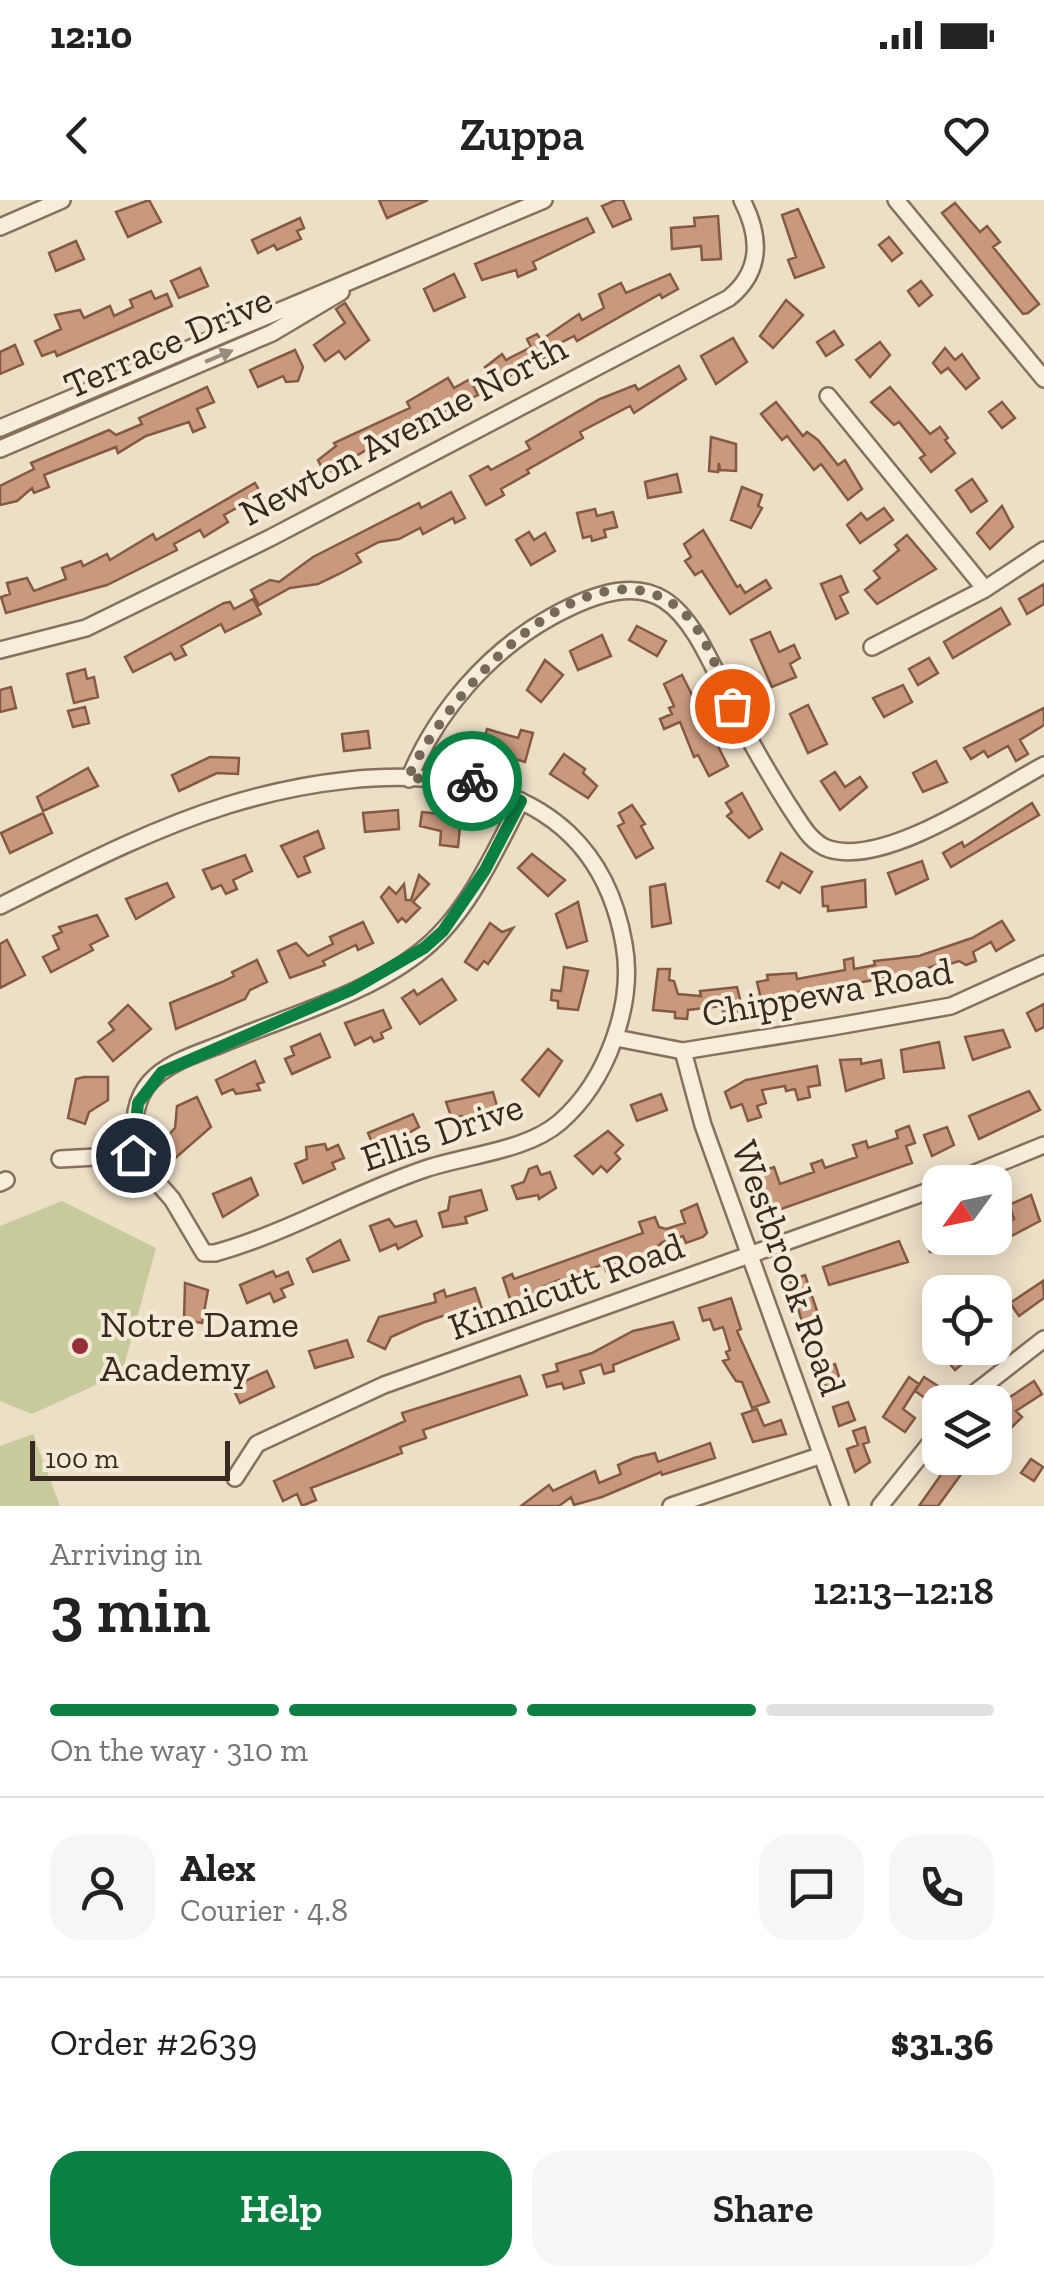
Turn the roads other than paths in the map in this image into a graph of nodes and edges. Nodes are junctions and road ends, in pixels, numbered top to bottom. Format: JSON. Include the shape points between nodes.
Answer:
{"nodes":[{"id":1,"x":62,"y":200,"type":"edge"},
{"id":2,"x":544,"y":200,"type":"edge"},
{"id":3,"x":742,"y":200,"type":"edge"},
{"id":4,"x":896,"y":200,"type":"edge"},
{"id":5,"x":0,"y":227,"type":"edge"},
{"id":6,"x":356,"y":282,"type":"junction"},
{"id":7,"x":1044,"y":379,"type":"edge"},
{"id":8,"x":828,"y":396,"type":"dead end"},
{"id":9,"x":0,"y":428,"type":"edge"},
{"id":10,"x":0,"y":449,"type":"edge"},
{"id":11,"x":1044,"y":550,"type":"edge"},
{"id":12,"x":985,"y":588,"type":"junction"},
{"id":13,"x":872,"y":646,"type":"dead end"},
{"id":14,"x":0,"y":650,"type":"edge"},
{"id":15,"x":1044,"y":765,"type":"edge"},
{"id":16,"x":408,"y":778,"type":"junction"},
{"id":17,"x":521,"y":801,"type":"junction"},
{"id":18,"x":0,"y":906,"type":"edge"},
{"id":19,"x":1044,"y":964,"type":"edge"},
{"id":20,"x":616,"y":1038,"type":"junction"},
{"id":21,"x":683,"y":1051,"type":"junction"},
{"id":22,"x":1044,"y":1145,"type":"edge"},
{"id":23,"x":133,"y":1155,"type":"junction"},
{"id":24,"x":60,"y":1159,"type":"dead end"},
{"id":25,"x":995,"y":1165,"type":"edge"},
{"id":26,"x":922,"y":1193,"type":"edge"},
{"id":27,"x":750,"y":1254,"type":"junction"},
{"id":28,"x":1044,"y":1339,"type":"edge"},
{"id":29,"x":985,"y":1385,"type":"edge"},
{"id":30,"x":922,"y":1454,"type":"edge"},
{"id":31,"x":822,"y":1455,"type":"junction"},
{"id":32,"x":235,"y":1478,"type":"dead end"},
{"id":33,"x":671,"y":1506,"type":"edge"},
{"id":34,"x":840,"y":1506,"type":"edge"},
{"id":35,"x":880,"y":1506,"type":"edge"}],
"edges":[{"from":1,"to":5,"type":"street"},
{"from":2,"to":6,"type":"street","name":"Terrace Drive"},
{"from":3,"to":14,"type":"street","name":"Newton Avenue North","via":[[756,236],[753,272],[718,305],[103,620]]},
{"from":4,"to":7,"type":"street"},
{"from":6,"to":9,"type":"street","name":"Terrace Drive"},
{"from":10,"to":6,"type":"street","name":"Terrace Drive","one_way":true,"via":[[272,333]]},
{"from":8,"to":12,"type":"street"},
{"from":11,"to":12,"type":"street"},
{"from":12,"to":13,"type":"street"},
{"from":15,"to":16,"type":"street","via":[[884,845],[842,852],[818,845],[763,765],[696,629],[666,601],[623,589],[548,618],[486,665],[436,725]]},
{"from":16,"to":17,"type":"street","name":"Ellis Drive","via":[[470,781]]},
{"from":16,"to":18,"type":"street","name":"Ellis Drive","via":[[290,789],[227,805],[149,834]]},
{"from":17,"to":20,"type":"street","name":"Ellis Drive","via":[[552,819],[587,854],[614,903],[626,952]]},
{"from":17,"to":23,"type":"street","via":[[443,931],[351,990],[162,1072],[138,1103]]},
{"from":19,"to":21,"type":"street","name":"Chippewa Road","via":[[951,1006]]},
{"from":20,"to":21,"type":"street","name":"Chippewa Road"},
{"from":20,"to":23,"type":"street","name":"Ellis Drive","via":[[569,1113],[543,1133],[425,1169],[232,1248],[204,1253],[172,1199]]},
{"from":21,"to":27,"type":"street","name":"Westbrook Road"},
{"from":22,"to":25,"type":"street"},
{"from":23,"to":24,"type":"street"},
{"from":26,"to":27,"type":"street","name":"Kinnicutt Road"},
{"from":27,"to":31,"type":"street","name":"Westbrook Road"},
{"from":27,"to":32,"type":"street","name":"Kinnicutt Road","via":[[384,1386],[272,1435],[246,1456]]},
{"from":28,"to":29,"type":"street"},
{"from":30,"to":35,"type":"street"},
{"from":31,"to":33,"type":"street"},
{"from":31,"to":34,"type":"street","name":"Westbrook Road"}]}
